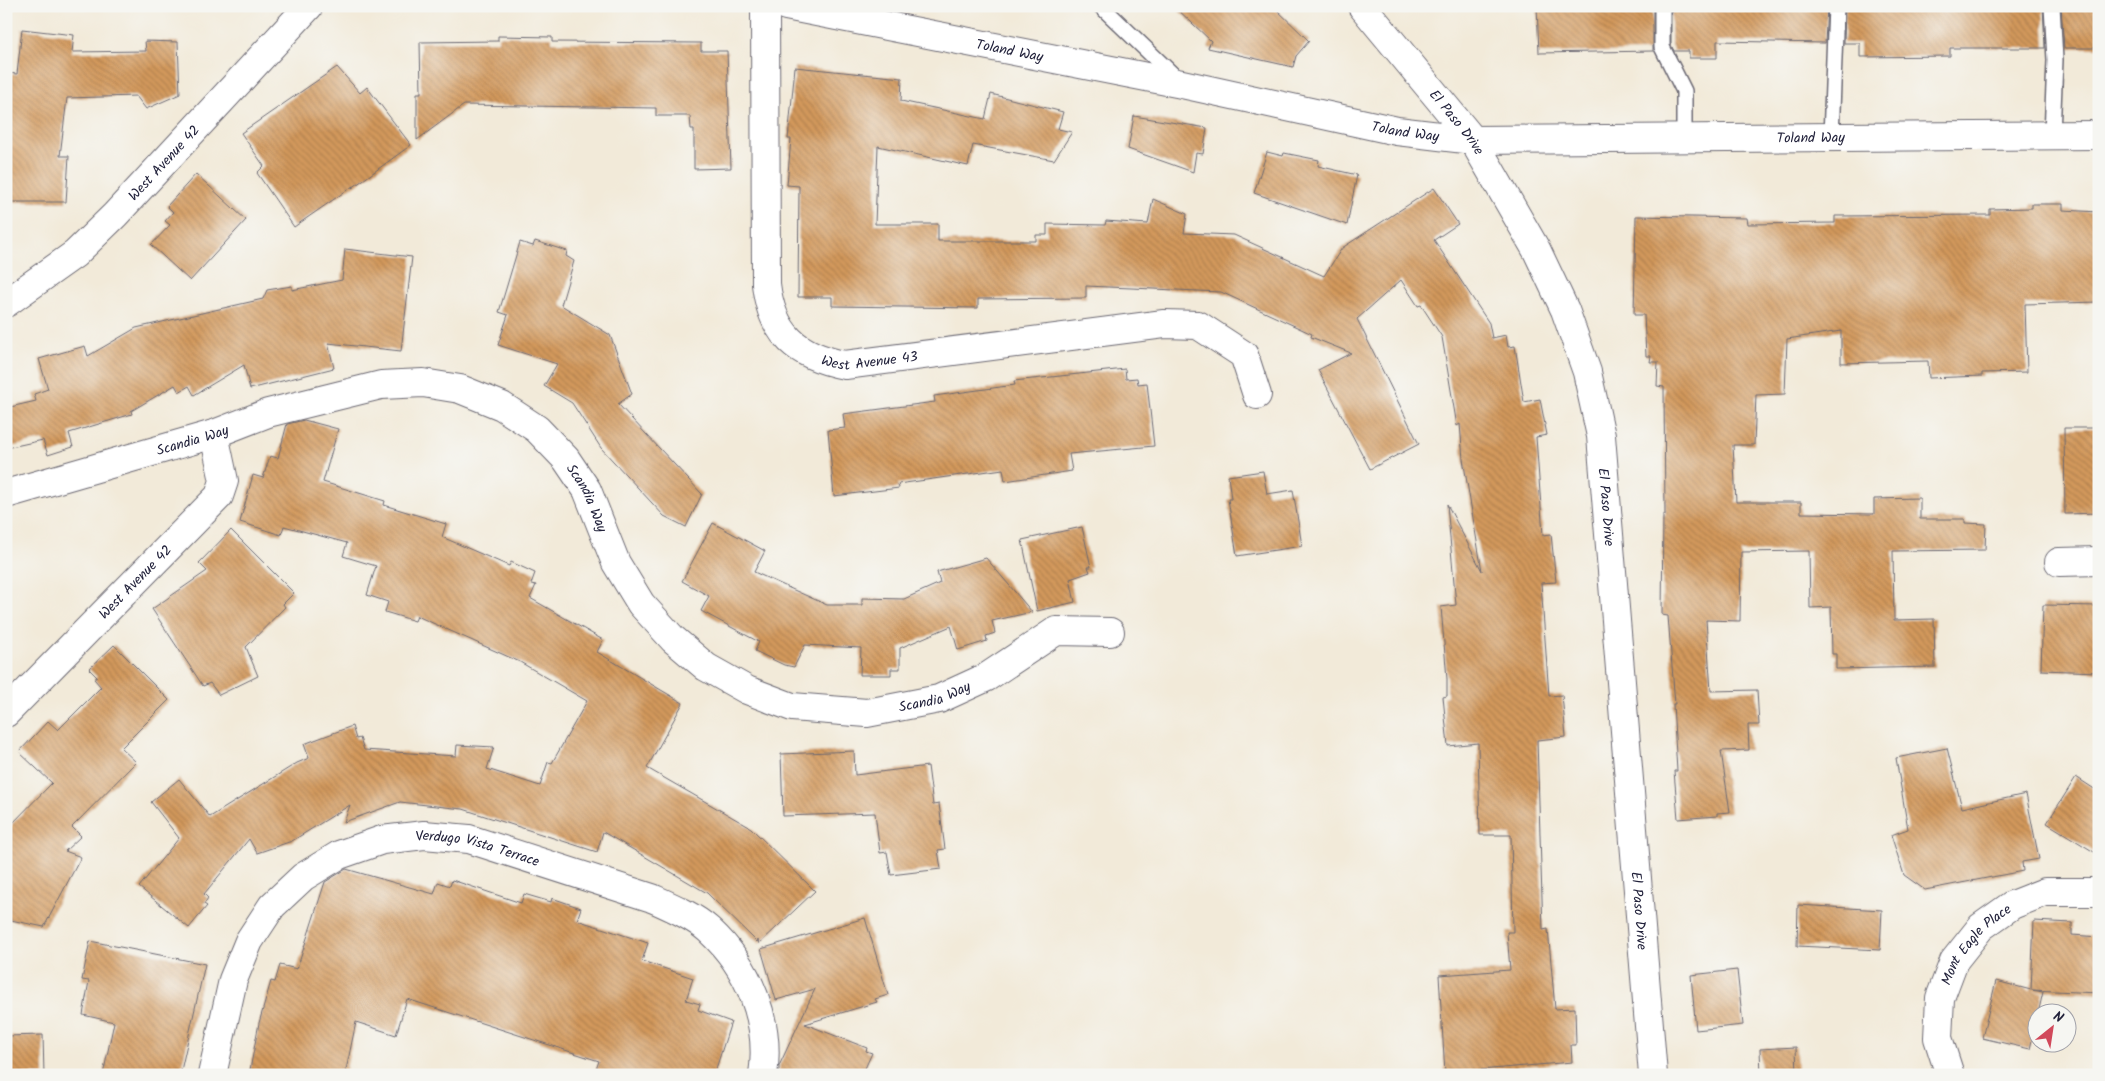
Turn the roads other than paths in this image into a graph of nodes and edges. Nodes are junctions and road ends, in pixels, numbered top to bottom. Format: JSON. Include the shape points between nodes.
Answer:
{"nodes":[{"id":1,"x":309,"y":6,"type":"edge"},
{"id":2,"x":765,"y":6,"type":"edge"},
{"id":3,"x":786,"y":6,"type":"edge"},
{"id":4,"x":1101,"y":6,"type":"edge"},
{"id":5,"x":1362,"y":6,"type":"edge"},
{"id":6,"x":1662,"y":6,"type":"edge"},
{"id":7,"x":1836,"y":6,"type":"edge"},
{"id":8,"x":2052,"y":6,"type":"edge"},
{"id":9,"x":1182,"y":84,"type":"junction"},
{"id":10,"x":2052,"y":135,"type":"junction"},
{"id":11,"x":2099,"y":135,"type":"edge"},
{"id":12,"x":1831,"y":137,"type":"junction"},
{"id":13,"x":1684,"y":138,"type":"junction"},
{"id":14,"x":1473,"y":140,"type":"junction"},
{"id":15,"x":6,"y":303,"type":"edge"},
{"id":16,"x":1257,"y":395,"type":"dead end"},
{"id":17,"x":214,"y":434,"type":"junction"},
{"id":18,"x":6,"y":494,"type":"edge"},
{"id":19,"x":2060,"y":562,"type":"dead end"},
{"id":20,"x":2099,"y":562,"type":"edge"},
{"id":21,"x":1110,"y":632,"type":"dead end"},
{"id":22,"x":6,"y":713,"type":"edge"},
{"id":23,"x":2099,"y":892,"type":"edge"},
{"id":24,"x":212,"y":1075,"type":"edge"},
{"id":25,"x":763,"y":1075,"type":"edge"},
{"id":26,"x":1653,"y":1075,"type":"edge"},
{"id":27,"x":1950,"y":1075,"type":"edge"}],
"edges":[{"from":1,"to":15,"type":"street","name":"West Avenue 42","via":[[89,241]]},
{"from":2,"to":16,"type":"street","name":"West Avenue 43","via":[[766,284],[768,303],[778,325],[794,346],[820,360],[845,365],[1164,324],[1198,326],[1244,355]]},
{"from":3,"to":9,"type":"street","name":"Toland Way"},
{"from":4,"to":9,"type":"lane"},
{"from":5,"to":14,"type":"street","name":"El Paso Drive"},
{"from":6,"to":13,"type":"lane","via":[[1662,46],[1684,91]]},
{"from":7,"to":12,"type":"lane"},
{"from":8,"to":10,"type":"lane"},
{"from":9,"to":14,"type":"street","name":"Toland Way","via":[[1396,131]]},
{"from":10,"to":11,"type":"street","name":"Toland Way"},
{"from":10,"to":12,"type":"street","name":"Toland Way"},
{"from":12,"to":13,"type":"street","name":"Toland Way"},
{"from":13,"to":14,"type":"street","name":"Toland Way"},
{"from":14,"to":26,"type":"street","name":"El Paso Drive","via":[[1537,251],[1565,310],[1587,372],[1601,436]]},
{"from":17,"to":18,"type":"street","name":"Scandia Way"},
{"from":17,"to":21,"type":"street","name":"Scandia Way","via":[[268,413],[381,385],[423,383],[460,389],[502,406],[537,429],[566,458],[587,490],[616,563],[641,604],[672,640],[706,667],[739,686],[792,707],[867,713],[939,699],[987,677],[1056,631]]},
{"from":17,"to":22,"type":"street","name":"West Avenue 42","via":[[224,482],[219,496]]},
{"from":19,"to":20,"type":"street"},
{"from":23,"to":27,"type":"street","name":"Mont Eagle Place","via":[[2045,892],[2012,905],[1981,927],[1954,961],[1940,998],[1938,1038]]},
{"from":24,"to":25,"type":"street","name":"Verdugo Vista Terrace","via":[[233,980],[249,941],[272,906],[303,877],[339,855],[382,840],[424,834],[469,839],[652,898],[679,910],[708,930],[735,959],[752,989],[762,1022],[766,1059]]}]}
